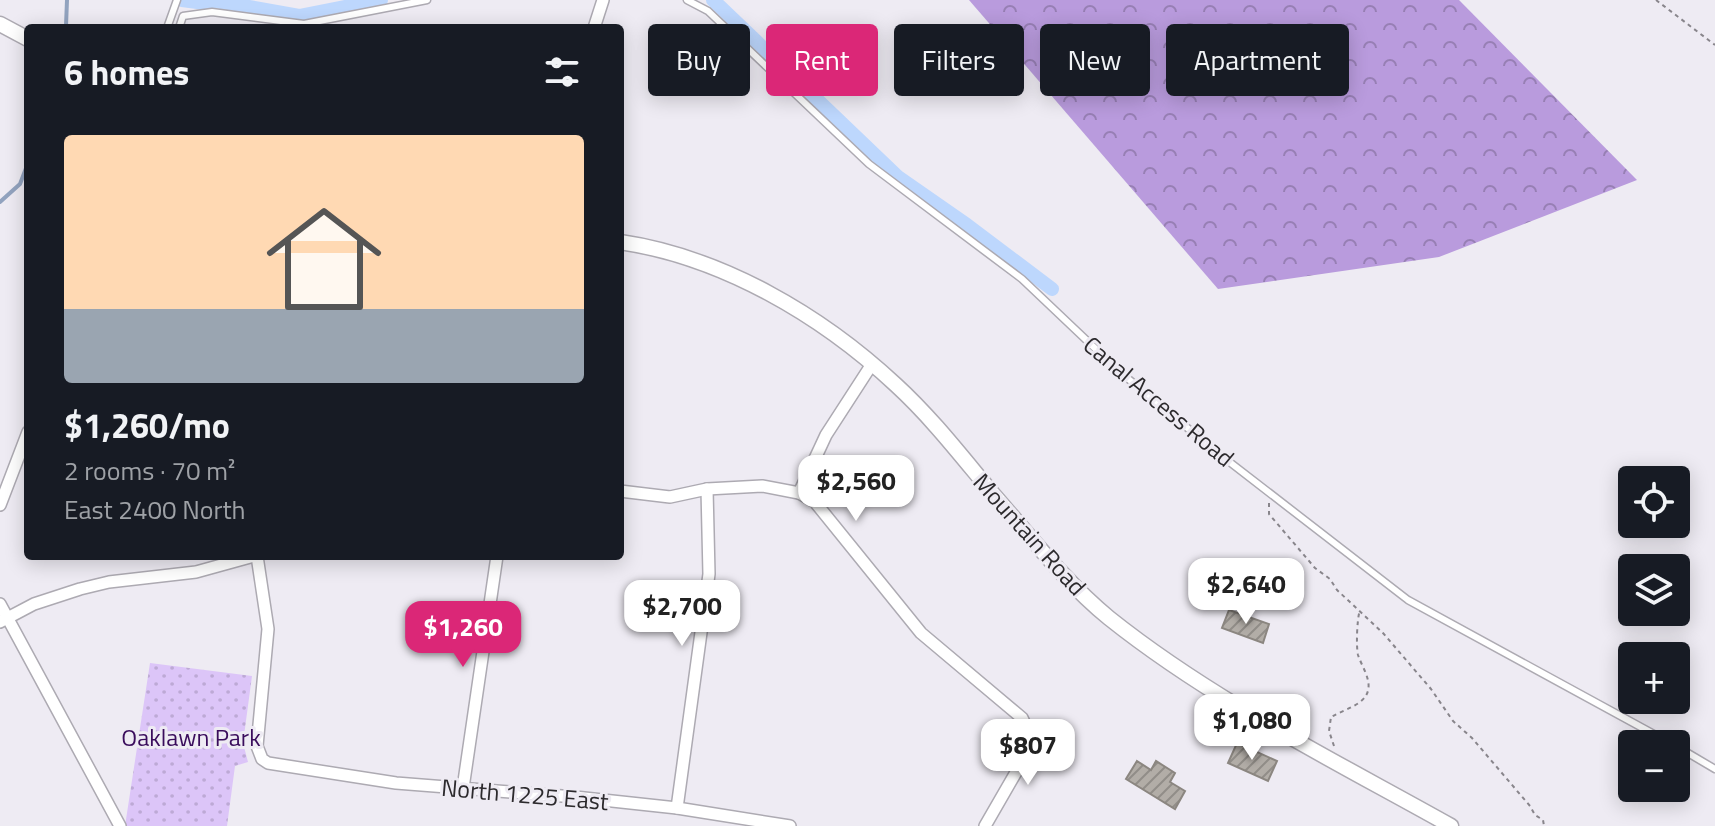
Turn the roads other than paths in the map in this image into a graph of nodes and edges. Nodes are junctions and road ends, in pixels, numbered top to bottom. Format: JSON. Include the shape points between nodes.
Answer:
{"nodes":[{"id":1,"x":177,"y":0,"type":"edge"},
{"id":2,"x":427,"y":0,"type":"edge"},
{"id":3,"x":603,"y":0,"type":"edge"},
{"id":4,"x":687,"y":0,"type":"edge"},
{"id":5,"x":0,"y":24,"type":"edge"},
{"id":6,"x":168,"y":24,"type":"edge"},
{"id":7,"x":180,"y":24,"type":"edge"},
{"id":8,"x":304,"y":24,"type":"edge"},
{"id":9,"x":304,"y":24,"type":"edge"},
{"id":10,"x":595,"y":24,"type":"edge"},
{"id":11,"x":24,"y":37,"type":"edge"},
{"id":12,"x":624,"y":243,"type":"edge"},
{"id":13,"x":872,"y":364,"type":"junction"},
{"id":14,"x":24,"y":442,"type":"edge"},
{"id":15,"x":707,"y":489,"type":"junction"},
{"id":16,"x":624,"y":491,"type":"edge"},
{"id":17,"x":799,"y":493,"type":"junction"},
{"id":18,"x":0,"y":505,"type":"edge"},
{"id":19,"x":240,"y":560,"type":"edge"},
{"id":20,"x":256,"y":560,"type":"edge"},
{"id":21,"x":496,"y":560,"type":"edge"},
{"id":22,"x":0,"y":604,"type":"edge"},
{"id":23,"x":3,"y":620,"type":"edge"},
{"id":24,"x":1646,"y":730,"type":"edge"},
{"id":25,"x":1690,"y":754,"type":"edge"},
{"id":26,"x":1715,"y":769,"type":"edge"},
{"id":27,"x":463,"y":788,"type":"junction"},
{"id":28,"x":677,"y":808,"type":"junction"},
{"id":29,"x":753,"y":823,"type":"edge"},
{"id":30,"x":120,"y":826,"type":"edge"},
{"id":31,"x":790,"y":826,"type":"edge"},
{"id":32,"x":985,"y":826,"type":"edge"},
{"id":33,"x":1451,"y":826,"type":"edge"}],
"edges":[{"from":1,"to":6,"type":"lane"},
{"from":2,"to":9,"type":"lane"},
{"from":3,"to":10,"type":"street"},
{"from":4,"to":24,"type":"lane","name":"Canal Access Road","via":[[708,11],[869,164],[1022,279],[1120,372],[1408,600]]},
{"from":5,"to":11,"type":"street"},
{"from":7,"to":8,"type":"lane","via":[[183,16],[212,12]]},
{"from":12,"to":13,"type":"street","name":"Mountain Road","via":[[719,270],[780,300]]},
{"from":13,"to":17,"type":"street","via":[[826,435]]},
{"from":13,"to":33,"type":"street","name":"Mountain Road","via":[[1107,616],[1185,671]]},
{"from":14,"to":18,"type":"street"},
{"from":15,"to":16,"type":"street","via":[[670,497]]},
{"from":15,"to":17,"type":"street","via":[[762,486]]},
{"from":15,"to":28,"type":"street","via":[[709,574]]},
{"from":17,"to":32,"type":"street","via":[[835,524],[921,633],[1022,718],[1029,733],[1026,755]]},
{"from":19,"to":23,"type":"street","via":[[80,589]]},
{"from":20,"to":27,"type":"street","name":"North 1225 East","via":[[268,629],[257,734],[262,759],[312,771]]},
{"from":21,"to":27,"type":"street"},
{"from":22,"to":23,"type":"street"},
{"from":23,"to":30,"type":"street"},
{"from":25,"to":26,"type":"lane","name":"Canal Access Road"},
{"from":27,"to":28,"type":"street","name":"North 1225 East"},
{"from":28,"to":29,"type":"street","name":"North 1225 East"},
{"from":29,"to":31,"type":"street","name":"North 1225 East"}]}
